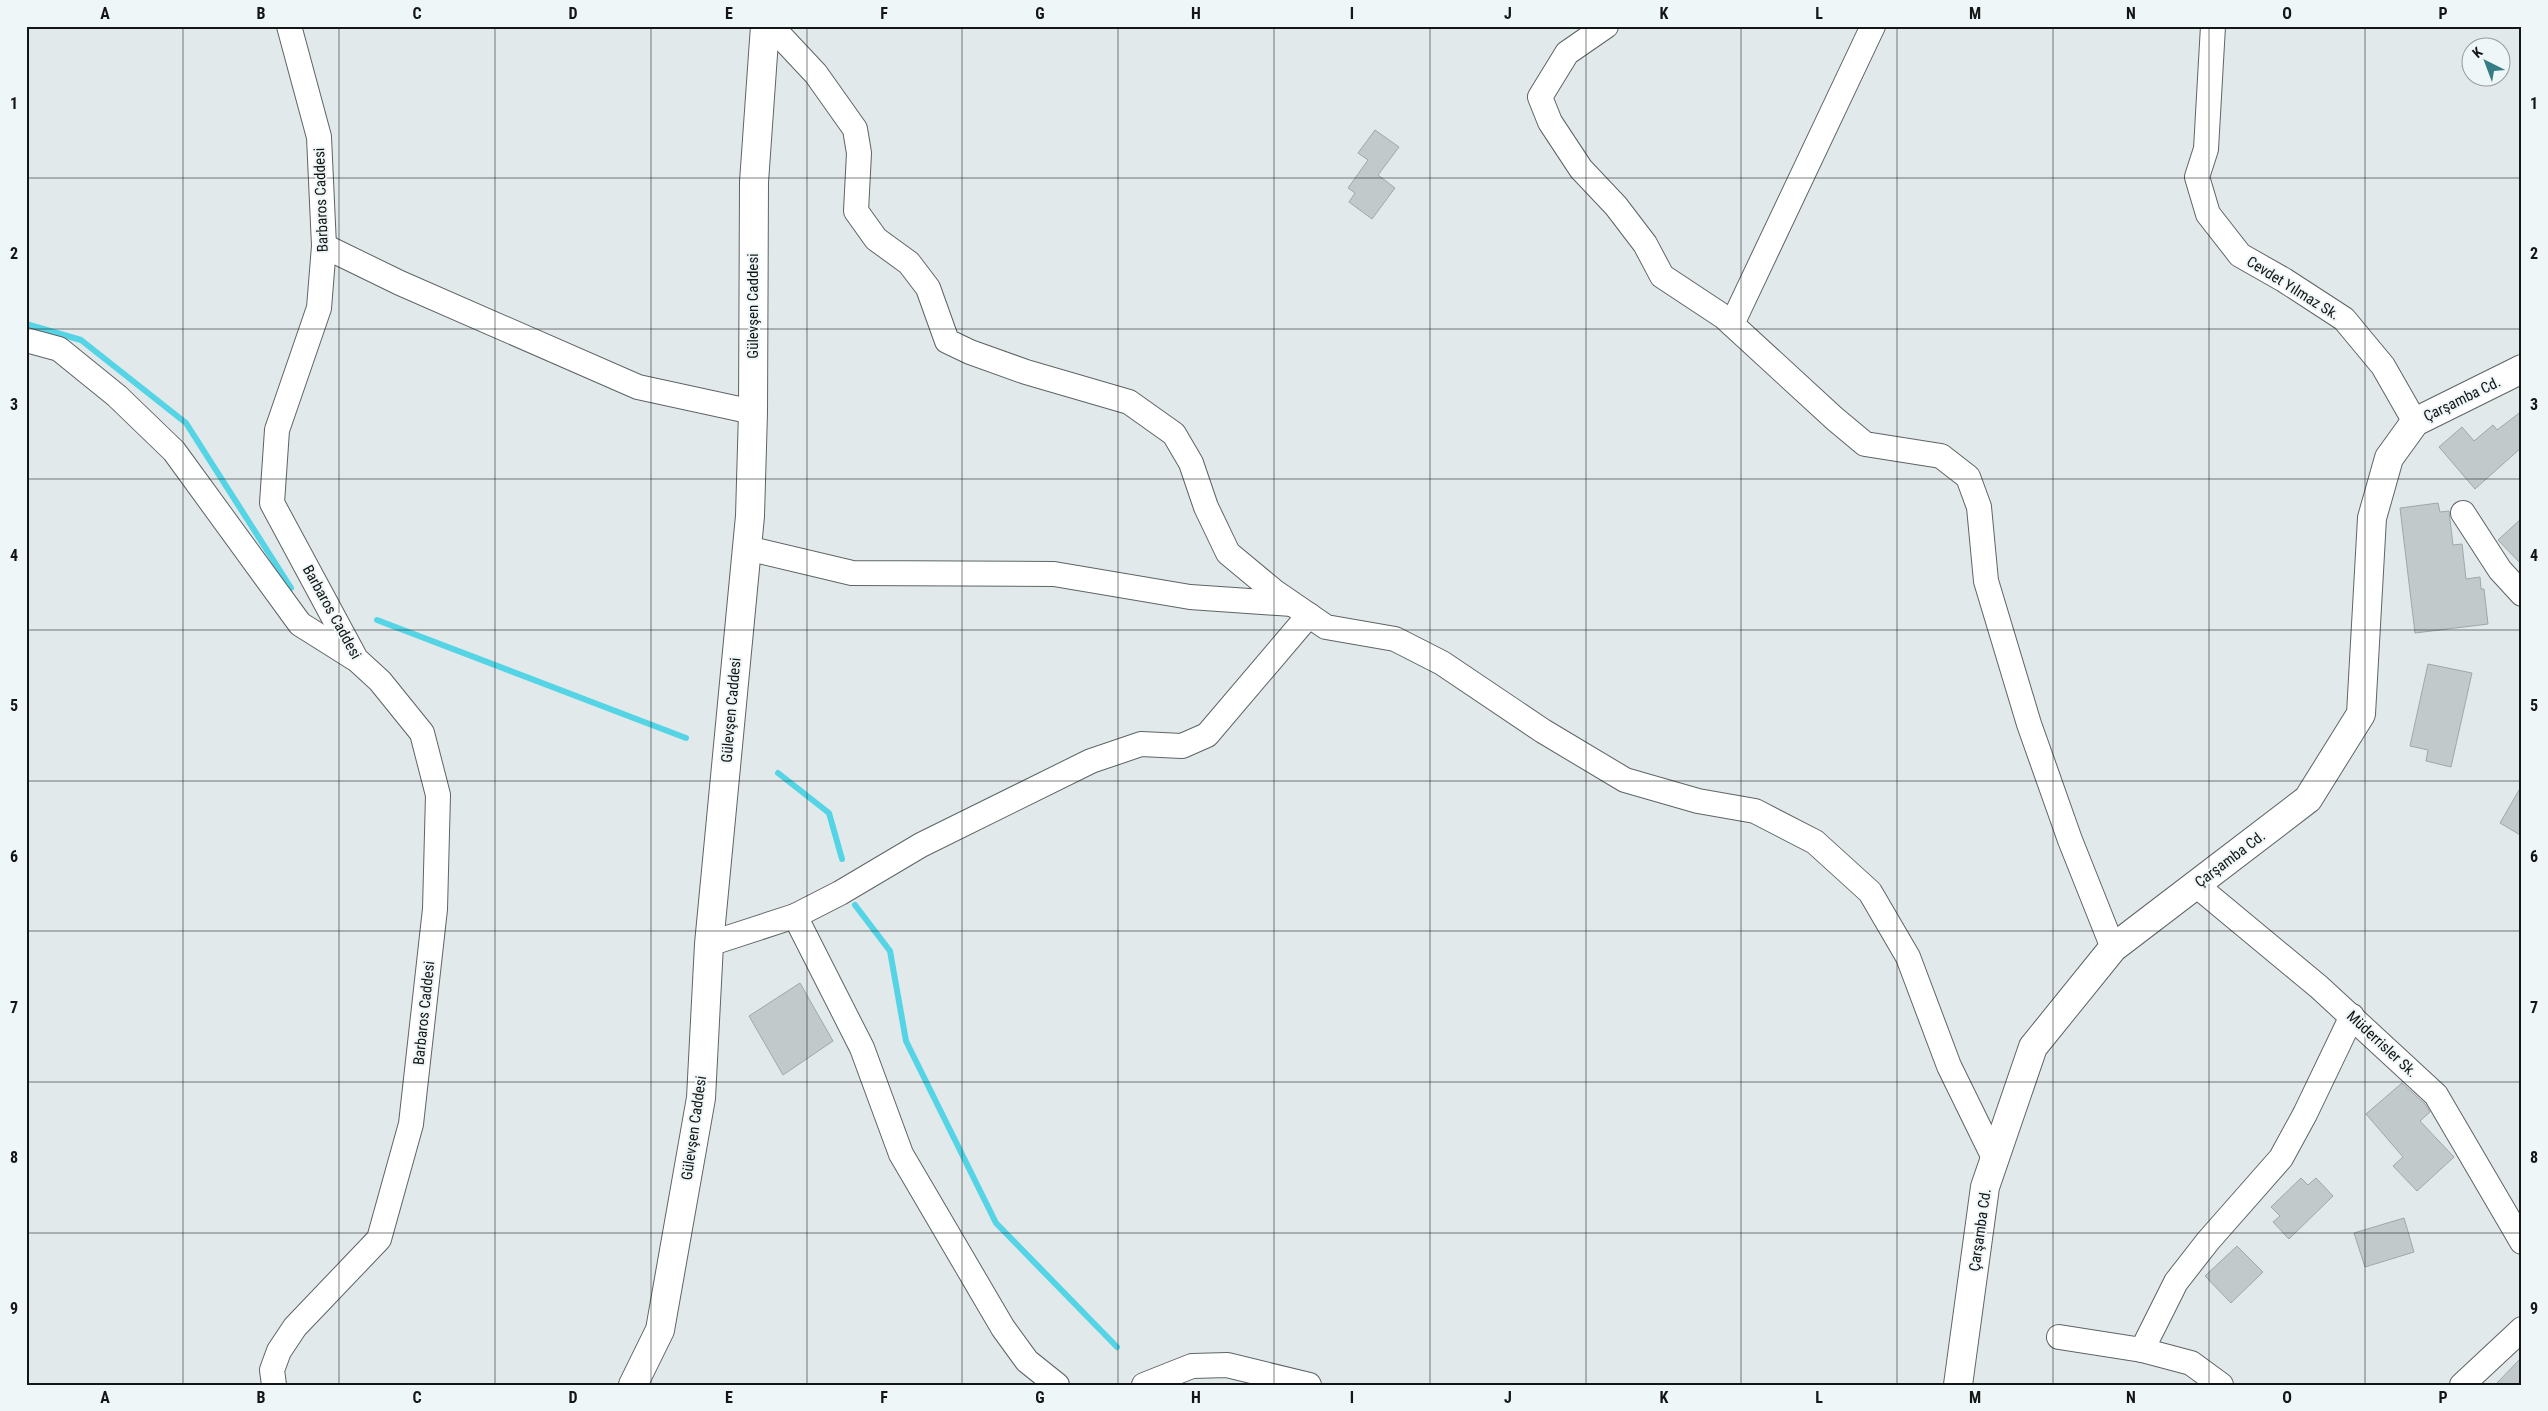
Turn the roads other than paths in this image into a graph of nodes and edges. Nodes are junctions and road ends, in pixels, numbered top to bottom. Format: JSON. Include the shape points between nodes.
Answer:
{"nodes":[{"id":1,"x":289,"y":26,"type":"edge"},
{"id":2,"x":765,"y":26,"type":"edge"},
{"id":3,"x":771,"y":26,"type":"edge"},
{"id":4,"x":1606,"y":26,"type":"edge"},
{"id":5,"x":1873,"y":26,"type":"edge"},
{"id":6,"x":2213,"y":26,"type":"edge"},
{"id":7,"x":324,"y":246,"type":"junction"},
{"id":8,"x":1732,"y":324,"type":"junction"},
{"id":9,"x":26,"y":340,"type":"edge"},
{"id":10,"x":2522,"y":369,"type":"edge"},
{"id":11,"x":753,"y":412,"type":"junction"},
{"id":12,"x":2415,"y":422,"type":"junction"},
{"id":13,"x":2463,"y":514,"type":"dead end"},
{"id":14,"x":747,"y":548,"type":"junction"},
{"id":15,"x":2522,"y":594,"type":"edge"},
{"id":16,"x":1301,"y":610,"type":"junction"},
{"id":17,"x":356,"y":659,"type":"junction"},
{"id":18,"x":2196,"y":885,"type":"junction"},
{"id":19,"x":795,"y":916,"type":"junction"},
{"id":20,"x":709,"y":944,"type":"junction"},
{"id":21,"x":2113,"y":948,"type":"junction"},
{"id":22,"x":2352,"y":1016,"type":"junction"},
{"id":23,"x":1994,"y":1160,"type":"junction"},
{"id":24,"x":2522,"y":1242,"type":"edge"},
{"id":25,"x":2522,"y":1329,"type":"edge"},
{"id":26,"x":2059,"y":1337,"type":"dead end"},
{"id":27,"x":2142,"y":1350,"type":"junction"},
{"id":28,"x":270,"y":1384,"type":"edge"},
{"id":29,"x":633,"y":1385,"type":"edge"},
{"id":30,"x":1057,"y":1385,"type":"edge"},
{"id":31,"x":1144,"y":1385,"type":"edge"},
{"id":32,"x":1309,"y":1385,"type":"edge"},
{"id":33,"x":1958,"y":1385,"type":"edge"},
{"id":34,"x":2221,"y":1385,"type":"edge"},
{"id":35,"x":2462,"y":1385,"type":"edge"}],
"edges":[{"from":1,"to":7,"type":"street","name":"Barbaros Caddesi","via":[[319,137]]},
{"from":2,"to":11,"type":"street","name":"Gülevşen Caddesi","via":[[754,182]]},
{"from":3,"to":16,"type":"street","via":[[816,74],[855,129],[859,153],[856,211],[876,239],[909,263],[928,288],[947,341],[1026,372],[1129,402],[1174,434],[1191,463],[1206,507],[1228,553]]},
{"from":4,"to":8,"type":"street","via":[[1567,53],[1540,97],[1550,122],[1581,169],[1616,206],[1645,244],[1662,276]]},
{"from":5,"to":8,"type":"street"},
{"from":6,"to":12,"type":"street","name":"Cevdet Yılmaz Sk.","via":[[2206,149],[2197,177],[2208,214],[2240,255],[2344,319],[2383,366]]},
{"from":7,"to":11,"type":"street","via":[[400,283],[638,387]]},
{"from":7,"to":17,"type":"street","name":"Barbaros Caddesi","via":[[319,308],[277,430],[272,503]]},
{"from":8,"to":21,"type":"street","via":[[1865,444],[1941,456],[1968,477],[1980,507],[1986,581],[2029,724]]},
{"from":9,"to":17,"type":"street","via":[[59,349],[117,396],[174,451],[300,624]]},
{"from":10,"to":12,"type":"street","name":"Çarşamba Cd."},
{"from":11,"to":14,"type":"street","name":"Gülevşen Caddesi"},
{"from":12,"to":18,"type":"street","name":"Çarşamba Cd.","via":[[2389,458],[2372,518],[2361,714],[2308,800]]},
{"from":13,"to":15,"type":"street","via":[[2500,570]]},
{"from":14,"to":16,"type":"street","via":[[852,573],[1054,574],[1190,597]]},
{"from":14,"to":20,"type":"street","name":"Gülevşen Caddesi"},
{"from":16,"to":19,"type":"street","via":[[1208,735],[1182,746],[1141,744],[1091,761],[921,845]]},
{"from":16,"to":23,"type":"street","via":[[1326,627],[1394,639],[1442,663],[1543,731],[1625,780],[1698,801],[1755,811],[1815,842],[1870,892],[1908,957],[1949,1066]]},
{"from":17,"to":28,"type":"street","name":"Barbaros Caddesi","via":[[380,681],[422,733],[438,795],[436,909],[412,1124],[379,1239],[295,1327],[279,1351]]},
{"from":18,"to":21,"type":"street","name":"Çarşamba Cd."},
{"from":18,"to":22,"type":"street","name":"Müderrisler Sk."},
{"from":19,"to":20,"type":"street"},
{"from":19,"to":30,"type":"street","via":[[862,1048],[901,1154],[1003,1328],[1027,1361]]},
{"from":20,"to":29,"type":"street","name":"Gülevşen Caddesi","via":[[701,1098],[660,1330]]},
{"from":21,"to":23,"type":"street","name":"Çarşamba Cd.","via":[[2033,1047]]},
{"from":22,"to":24,"type":"street","name":"Müderrisler Sk.","via":[[2436,1095]]},
{"from":22,"to":27,"type":"street","via":[[2281,1158],[2176,1282]]},
{"from":23,"to":33,"type":"street","name":"Çarşamba Cd.","via":[[1985,1188]]},
{"from":25,"to":35,"type":"street"},
{"from":26,"to":27,"type":"street"},
{"from":27,"to":34,"type":"street","via":[[2190,1363]]},
{"from":31,"to":32,"type":"street","via":[[1192,1366],[1227,1364]]}]}
